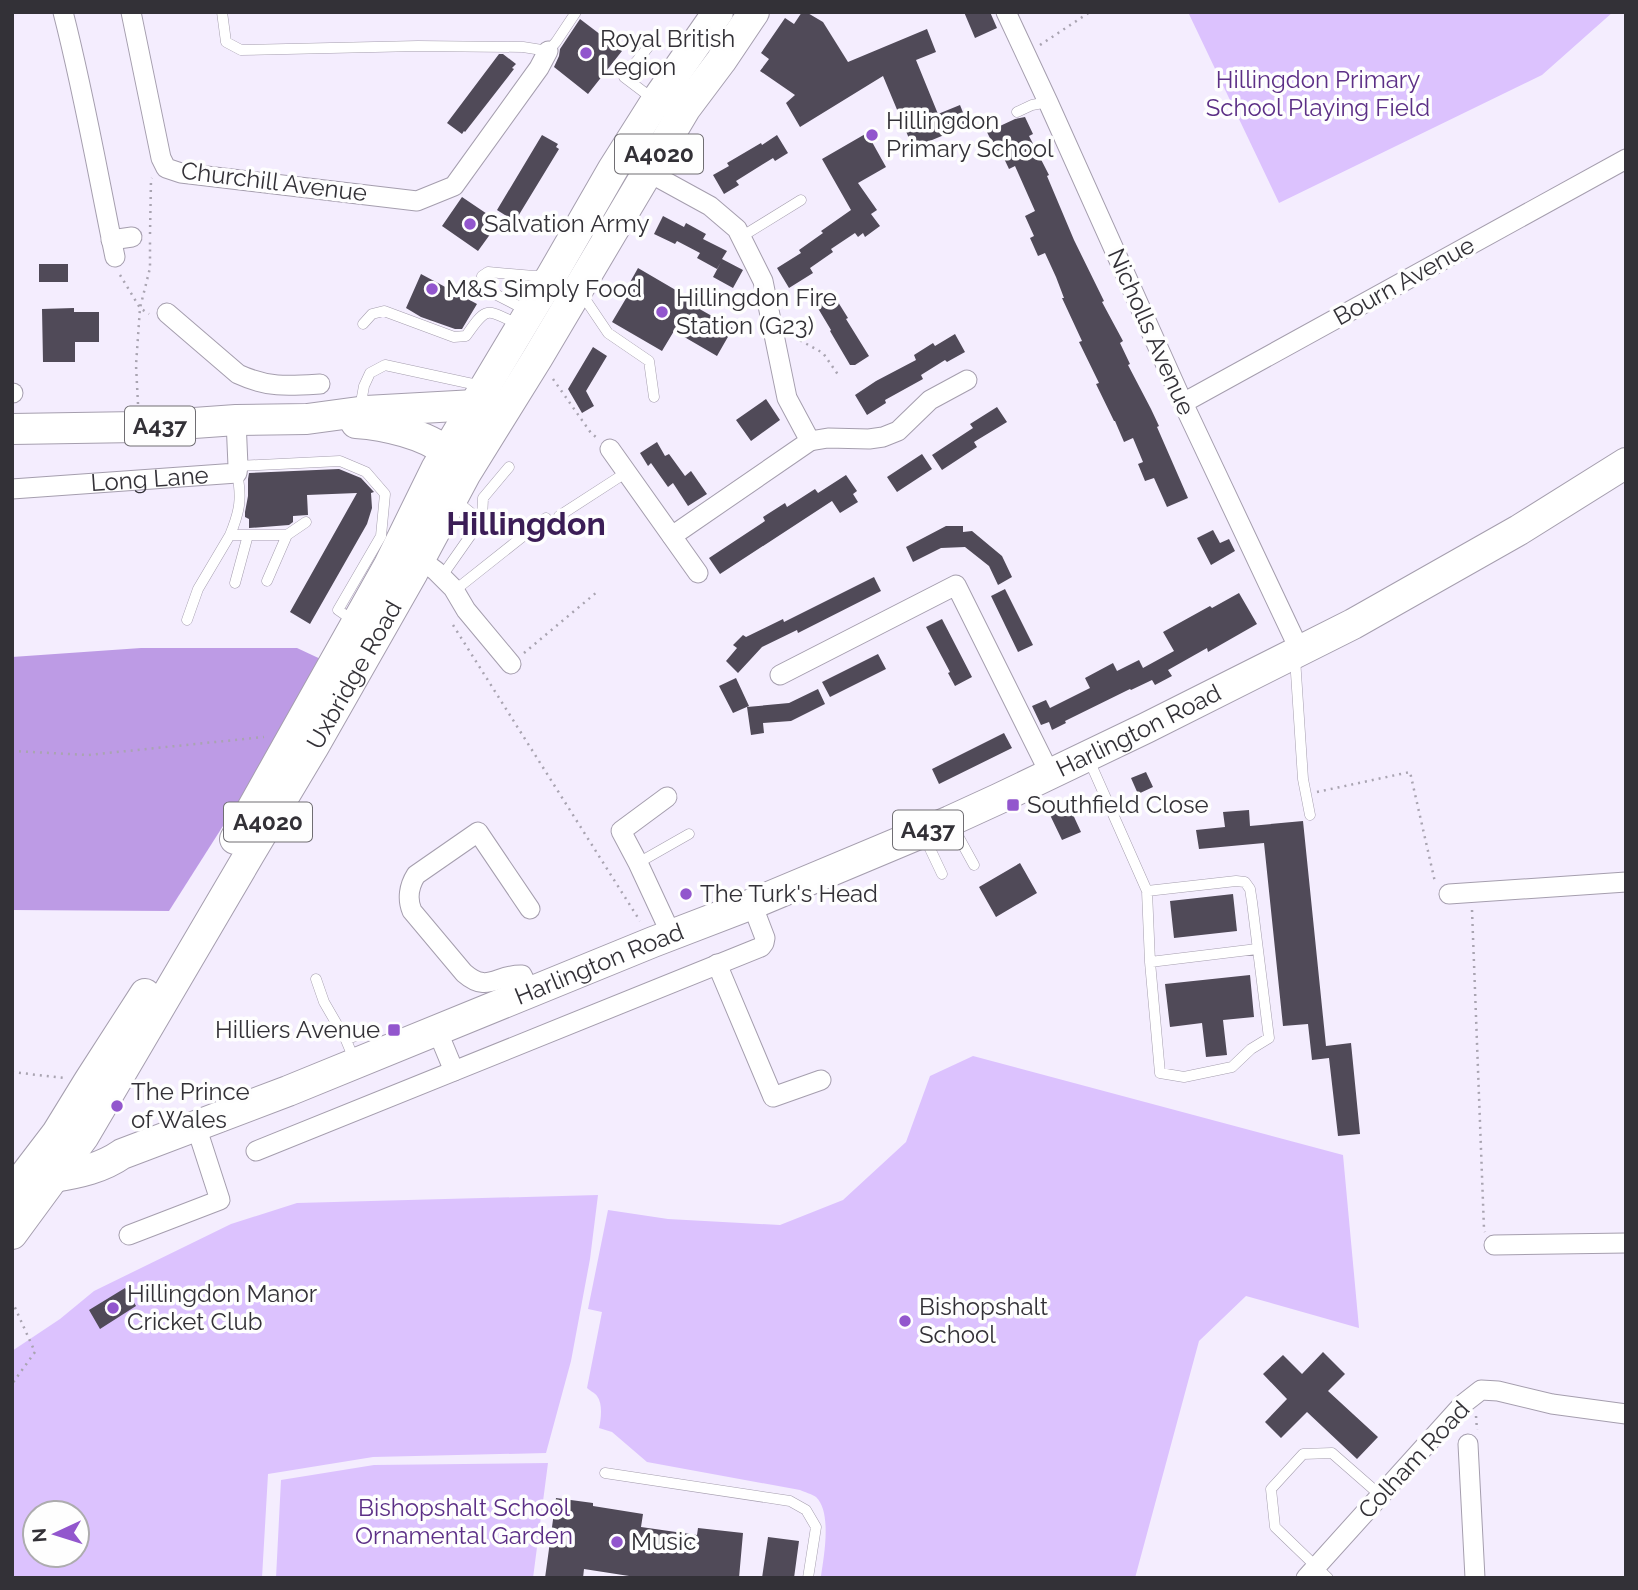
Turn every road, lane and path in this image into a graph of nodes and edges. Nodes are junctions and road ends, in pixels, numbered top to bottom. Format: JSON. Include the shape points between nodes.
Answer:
{"nodes":[{"id":1,"x":63,"y":12,"type":"edge"},
{"id":2,"x":131,"y":12,"type":"edge"},
{"id":3,"x":222,"y":12,"type":"edge"},
{"id":4,"x":576,"y":12,"type":"edge"},
{"id":5,"x":718,"y":12,"type":"edge"},
{"id":6,"x":754,"y":12,"type":"edge"},
{"id":7,"x":1006,"y":12,"type":"edge"},
{"id":8,"x":1090,"y":12,"type":"edge"},
{"id":9,"x":653,"y":41,"type":"dead end"},
{"id":10,"x":548,"y":51,"type":"junction"},
{"id":11,"x":1025,"y":54,"type":"junction"},
{"id":12,"x":656,"y":101,"type":"junction"},
{"id":13,"x":1048,"y":102,"type":"junction"},
{"id":14,"x":685,"y":109,"type":"junction"},
{"id":15,"x":1017,"y":111,"type":"dead end"},
{"id":16,"x":1626,"y":159,"type":"edge"},
{"id":17,"x":648,"y":172,"type":"junction"},
{"id":18,"x":801,"y":200,"type":"dead end"},
{"id":19,"x":132,"y":237,"type":"dead end"},
{"id":20,"x":741,"y":237,"type":"junction"},
{"id":21,"x":113,"y":248,"type":"junction"},
{"id":22,"x":565,"y":282,"type":"junction"},
{"id":23,"x":137,"y":303,"type":"dead end"},
{"id":24,"x":167,"y":313,"type":"dead end"},
{"id":25,"x":139,"y":316,"type":"dead end"},
{"id":26,"x":526,"y":319,"type":"junction"},
{"id":27,"x":363,"y":324,"type":"dead end"},
{"id":28,"x":772,"y":326,"type":"junction"},
{"id":29,"x":538,"y":357,"type":"junction"},
{"id":30,"x":839,"y":376,"type":"dead end"},
{"id":31,"x":967,"y":380,"type":"dead end"},
{"id":32,"x":320,"y":384,"type":"dead end"},
{"id":33,"x":287,"y":386,"type":"junction"},
{"id":34,"x":480,"y":396,"type":"junction"},
{"id":35,"x":654,"y":397,"type":"dead end"},
{"id":36,"x":1183,"y":403,"type":"junction"},
{"id":37,"x":359,"y":412,"type":"junction"},
{"id":38,"x":306,"y":420,"type":"junction"},
{"id":39,"x":236,"y":421,"type":"junction"},
{"id":40,"x":138,"y":427,"type":"junction"},
{"id":41,"x":12,"y":429,"type":"edge"},
{"id":42,"x":810,"y":441,"type":"junction"},
{"id":43,"x":610,"y":449,"type":"joint"},
{"id":44,"x":1626,"y":463,"type":"edge"},
{"id":45,"x":509,"y":467,"type":"dead end"},
{"id":46,"x":237,"y":469,"type":"junction"},
{"id":47,"x":627,"y":472,"type":"junction"},
{"id":48,"x":452,"y":475,"type":"junction"},
{"id":49,"x":12,"y":489,"type":"edge"},
{"id":50,"x":559,"y":516,"type":"dead end"},
{"id":51,"x":546,"y":519,"type":"dead end"},
{"id":52,"x":481,"y":521,"type":"junction"},
{"id":53,"x":306,"y":522,"type":"dead end"},
{"id":54,"x":230,"y":535,"type":"junction"},
{"id":55,"x":248,"y":535,"type":"junction"},
{"id":56,"x":288,"y":535,"type":"junction"},
{"id":57,"x":672,"y":536,"type":"junction"},
{"id":58,"x":698,"y":573,"type":"dead end"},
{"id":59,"x":439,"y":575,"type":"junction"},
{"id":60,"x":267,"y":581,"type":"dead end"},
{"id":61,"x":234,"y":583,"type":"dead end"},
{"id":62,"x":597,"y":592,"type":"dead end"},
{"id":63,"x":187,"y":620,"type":"dead end"},
{"id":64,"x":452,"y":622,"type":"dead end"},
{"id":65,"x":357,"y":623,"type":"junction"},
{"id":66,"x":1297,"y":652,"type":"junction"},
{"id":67,"x":511,"y":664,"type":"joint"},
{"id":68,"x":780,"y":675,"type":"dead end"},
{"id":69,"x":296,"y":733,"type":"junction"},
{"id":70,"x":12,"y":751,"type":"edge"},
{"id":71,"x":1088,"y":757,"type":"junction"},
{"id":72,"x":1050,"y":774,"type":"junction"},
{"id":73,"x":1306,"y":794,"type":"junction"},
{"id":74,"x":667,"y":797,"type":"dead end"},
{"id":75,"x":1310,"y":815,"type":"dead end"},
{"id":76,"x":950,"y":821,"type":"junction"},
{"id":77,"x":922,"y":832,"type":"junction"},
{"id":78,"x":689,"y":834,"type":"dead end"},
{"id":79,"x":638,"y":863,"type":"junction"},
{"id":80,"x":974,"y":865,"type":"dead end"},
{"id":81,"x":942,"y":874,"type":"dead end"},
{"id":82,"x":1626,"y":882,"type":"edge"},
{"id":83,"x":1147,"y":891,"type":"junction"},
{"id":84,"x":1472,"y":892,"type":"junction"},
{"id":85,"x":1449,"y":894,"type":"joint"},
{"id":86,"x":752,"y":904,"type":"junction"},
{"id":87,"x":530,"y":909,"type":"dead end"},
{"id":88,"x":662,"y":938,"type":"junction"},
{"id":89,"x":1258,"y":949,"type":"junction"},
{"id":90,"x":1150,"y":962,"type":"junction"},
{"id":91,"x":717,"y":964,"type":"junction"},
{"id":92,"x":316,"y":979,"type":"dead end"},
{"id":93,"x":530,"y":991,"type":"junction"},
{"id":94,"x":369,"y":1030,"type":"dead end"},
{"id":95,"x":437,"y":1030,"type":"junction"},
{"id":96,"x":351,"y":1051,"type":"junction"},
{"id":97,"x":454,"y":1070,"type":"junction"},
{"id":98,"x":12,"y":1072,"type":"edge"},
{"id":99,"x":63,"y":1078,"type":"dead end"},
{"id":100,"x":821,"y":1080,"type":"dead end"},
{"id":101,"x":197,"y":1126,"type":"junction"},
{"id":102,"x":71,"y":1135,"type":"junction"},
{"id":103,"x":256,"y":1151,"type":"dead end"},
{"id":104,"x":122,"y":1154,"type":"junction"},
{"id":105,"x":54,"y":1177,"type":"junction"},
{"id":106,"x":12,"y":1192,"type":"edge"},
{"id":107,"x":12,"y":1234,"type":"edge"},
{"id":108,"x":130,"y":1235,"type":"dead end"},
{"id":109,"x":1626,"y":1243,"type":"edge"},
{"id":110,"x":1494,"y":1245,"type":"joint"},
{"id":111,"x":12,"y":1301,"type":"edge"},
{"id":112,"x":12,"y":1384,"type":"edge"},
{"id":113,"x":1471,"y":1397,"type":"junction"},
{"id":114,"x":1626,"y":1414,"type":"edge"},
{"id":115,"x":1468,"y":1444,"type":"joint"},
{"id":116,"x":606,"y":1473,"type":"dead end"},
{"id":117,"x":1380,"y":1495,"type":"junction"},
{"id":118,"x":1317,"y":1574,"type":"edge"},
{"id":119,"x":808,"y":1578,"type":"edge"},
{"id":120,"x":1475,"y":1578,"type":"edge"}],
"edges":[{"from":1,"to":21,"type":"street"},
{"from":2,"to":10,"type":"street","name":"Churchill Avenue","via":[[166,168],[417,201],[454,186]]},
{"from":3,"to":10,"type":"lane","via":[[226,43],[241,50],[444,46]]},
{"from":4,"to":10,"type":"lane"},
{"from":5,"to":12,"type":"main road","name":"Uxbridge Road","number":"A4020"},
{"from":6,"to":14,"type":"main road","name":"Uxbridge Road","number":"A4020"},
{"from":7,"to":11,"type":"street","name":"Nicholls Avenue"},
{"from":8,"to":11,"type":"path"},
{"from":9,"to":12,"type":"lane","via":[[624,77]]},
{"from":11,"to":13,"type":"street","name":"Nicholls Avenue"},
{"from":12,"to":14,"type":"street","via":[[668,109]]},
{"from":12,"to":22,"type":"main road","name":"Uxbridge Road","number":"A4020","via":[[613,169]]},
{"from":13,"to":15,"type":"lane"},
{"from":13,"to":36,"type":"street","name":"Nicholls Avenue"},
{"from":14,"to":17,"type":"main road","name":"Uxbridge Road","number":"A4020"},
{"from":16,"to":36,"type":"street","name":"Bourn Avenue"},
{"from":17,"to":20,"type":"street","via":[[710,206]]},
{"from":17,"to":22,"type":"main road","name":"Uxbridge Road","number":"A4020"},
{"from":18,"to":20,"type":"lane"},
{"from":19,"to":21,"type":"street"},
{"from":20,"to":28,"type":"street","via":[[762,281]]},
{"from":21,"to":23,"type":"path","via":[[115,264]]},
{"from":22,"to":26,"type":"main road","name":"Uxbridge Road","number":"A4020"},
{"from":22,"to":26,"type":"lane","via":[[488,272],[482,276],[484,285]]},
{"from":22,"to":29,"type":"main road","name":"Uxbridge Road","number":"A4020"},
{"from":22,"to":35,"type":"lane","via":[[608,333],[649,361]]},
{"from":24,"to":33,"type":"street","via":[[238,374]]},
{"from":25,"to":40,"type":"path"},
{"from":26,"to":27,"type":"lane","via":[[486,312],[466,336],[454,337],[384,311],[372,314]]},
{"from":26,"to":34,"type":"main road","name":"Uxbridge Road","number":"A4020"},
{"from":28,"to":30,"type":"path","via":[[823,353]]},
{"from":28,"to":42,"type":"street","via":[[787,398]]},
{"from":29,"to":43,"type":"path","via":[[591,433]]},
{"from":29,"to":48,"type":"main road","name":"Uxbridge Road","number":"A4020"},
{"from":31,"to":42,"type":"street","via":[[930,400],[898,431],[883,437]]},
{"from":32,"to":33,"type":"street"},
{"from":33,"to":38,"type":"street"},
{"from":34,"to":37,"type":"main road","number":"A437"},
{"from":34,"to":37,"type":"lane","via":[[385,365],[370,373]]},
{"from":34,"to":48,"type":"main road","name":"Uxbridge Road","number":"A4020"},
{"from":36,"to":66,"type":"street","name":"Nicholls Avenue"},
{"from":37,"to":38,"type":"main road","number":"A437"},
{"from":38,"to":39,"type":"main road","number":"A437"},
{"from":38,"to":48,"type":"main road","number":"A437","via":[[366,434]]},
{"from":39,"to":40,"type":"main road","number":"A437"},
{"from":39,"to":46,"type":"street","name":"Long Lane"},
{"from":40,"to":41,"type":"main road","number":"A437"},
{"from":42,"to":57,"type":"street"},
{"from":43,"to":47,"type":"street"},
{"from":44,"to":66,"type":"main road","name":"Harlington Road","number":"A437","via":[[1473,557]]},
{"from":45,"to":52,"type":"lane","via":[[484,498]]},
{"from":46,"to":49,"type":"street","name":"Long Lane"},
{"from":46,"to":54,"type":"lane","via":[[239,508]]},
{"from":46,"to":65,"type":"lane","via":[[340,461],[366,472],[385,494],[381,536],[338,610]]},
{"from":47,"to":50,"type":"lane"},
{"from":47,"to":57,"type":"street"},
{"from":48,"to":52,"type":"lane"},
{"from":48,"to":59,"type":"main road","name":"Uxbridge Road","number":"A4020"},
{"from":48,"to":65,"type":"main road","name":"Uxbridge Road","number":"A4020","via":[[389,565]]},
{"from":51,"to":59,"type":"lane"},
{"from":52,"to":59,"type":"lane"},
{"from":53,"to":56,"type":"lane"},
{"from":54,"to":55,"type":"lane"},
{"from":54,"to":63,"type":"lane","via":[[198,589]]},
{"from":55,"to":56,"type":"lane"},
{"from":55,"to":61,"type":"lane"},
{"from":56,"to":60,"type":"lane"},
{"from":57,"to":58,"type":"street"},
{"from":59,"to":67,"type":"street"},
{"from":59,"to":102,"type":"main road","name":"Uxbridge Road","number":"A4020","via":[[314,746]]},
{"from":62,"to":67,"type":"path"},
{"from":64,"to":88,"type":"path"},
{"from":65,"to":69,"type":"main road","name":"Uxbridge Road","number":"A4020"},
{"from":66,"to":71,"type":"main road","name":"Harlington Road","number":"A437"},
{"from":66,"to":73,"type":"lane"},
{"from":68,"to":72,"type":"street","via":[[956,585]]},
{"from":69,"to":70,"type":"path","via":[[88,755]]},
{"from":69,"to":102,"type":"main road","name":"Uxbridge Road","number":"A4020","via":[[95,1071]]},
{"from":71,"to":72,"type":"main road","name":"Harlington Road","number":"A437"},
{"from":71,"to":83,"type":"lane"},
{"from":72,"to":76,"type":"main road","name":"Harlington Road","number":"A437"},
{"from":73,"to":75,"type":"lane"},
{"from":73,"to":85,"type":"path","via":[[1410,772],[1437,890]]},
{"from":74,"to":79,"type":"street","via":[[621,831]]},
{"from":76,"to":77,"type":"main road","name":"Harlington Road","number":"A437"},
{"from":76,"to":80,"type":"lane"},
{"from":77,"to":81,"type":"lane"},
{"from":77,"to":86,"type":"main road","name":"Harlington Road","number":"A437"},
{"from":78,"to":79,"type":"lane"},
{"from":79,"to":88,"type":"street"},
{"from":82,"to":84,"type":"street"},
{"from":83,"to":89,"type":"lane","via":[[1245,882],[1250,889]]},
{"from":83,"to":90,"type":"lane"},
{"from":84,"to":85,"type":"street"},
{"from":84,"to":110,"type":"path","via":[[1484,1229]]},
{"from":86,"to":88,"type":"main road","name":"Harlington Road","number":"A437"},
{"from":86,"to":91,"type":"street","via":[[764,943]]},
{"from":87,"to":93,"type":"street","via":[[478,832],[416,875],[409,893],[412,911],[471,979],[484,984],[522,975]]},
{"from":88,"to":93,"type":"main road","name":"Harlington Road","number":"A437"},
{"from":89,"to":90,"type":"lane"},
{"from":89,"to":90,"type":"lane","via":[[1269,1038],[1232,1068],[1184,1077],[1160,1073]]},
{"from":91,"to":97,"type":"street"},
{"from":91,"to":100,"type":"street","via":[[773,1097]]},
{"from":92,"to":96,"type":"lane"},
{"from":93,"to":95,"type":"main road","name":"Harlington Road","number":"A437"},
{"from":94,"to":96,"type":"lane"},
{"from":95,"to":96,"type":"main road","name":"Harlington Road","number":"A437"},
{"from":95,"to":97,"type":"street"},
{"from":96,"to":101,"type":"main road","name":"Harlington Road","number":"A437","via":[[288,1091]]},
{"from":97,"to":103,"type":"street"},
{"from":98,"to":99,"type":"path"},
{"from":101,"to":104,"type":"main road","name":"Harlington Road","number":"A437"},
{"from":101,"to":108,"type":"street","via":[[220,1200]]},
{"from":102,"to":104,"type":"main road"},
{"from":102,"to":105,"type":"main road","name":"Uxbridge Road","number":"A4020"},
{"from":102,"to":106,"type":"main road","name":"Uxbridge Road","number":"A4020"},
{"from":104,"to":105,"type":"main road","name":"Harlington Road","number":"A437","via":[[95,1168]]},
{"from":105,"to":107,"type":"main road","name":"Uxbridge Road","number":"A4020"},
{"from":109,"to":110,"type":"street"},
{"from":111,"to":112,"type":"path","via":[[34,1352]]},
{"from":113,"to":114,"type":"street","name":"Colham Road","via":[[1481,1390],[1498,1391]]},
{"from":113,"to":115,"type":"path","via":[[1477,1435]]},
{"from":113,"to":117,"type":"street","name":"Colham Road"},
{"from":115,"to":120,"type":"street"},
{"from":116,"to":119,"type":"lane","via":[[790,1501],[806,1510],[816,1527]]},
{"from":117,"to":118,"type":"street","name":"Colham Road"},
{"from":117,"to":118,"type":"lane","via":[[1332,1454],[1303,1454],[1271,1489],[1275,1527]]}]}
